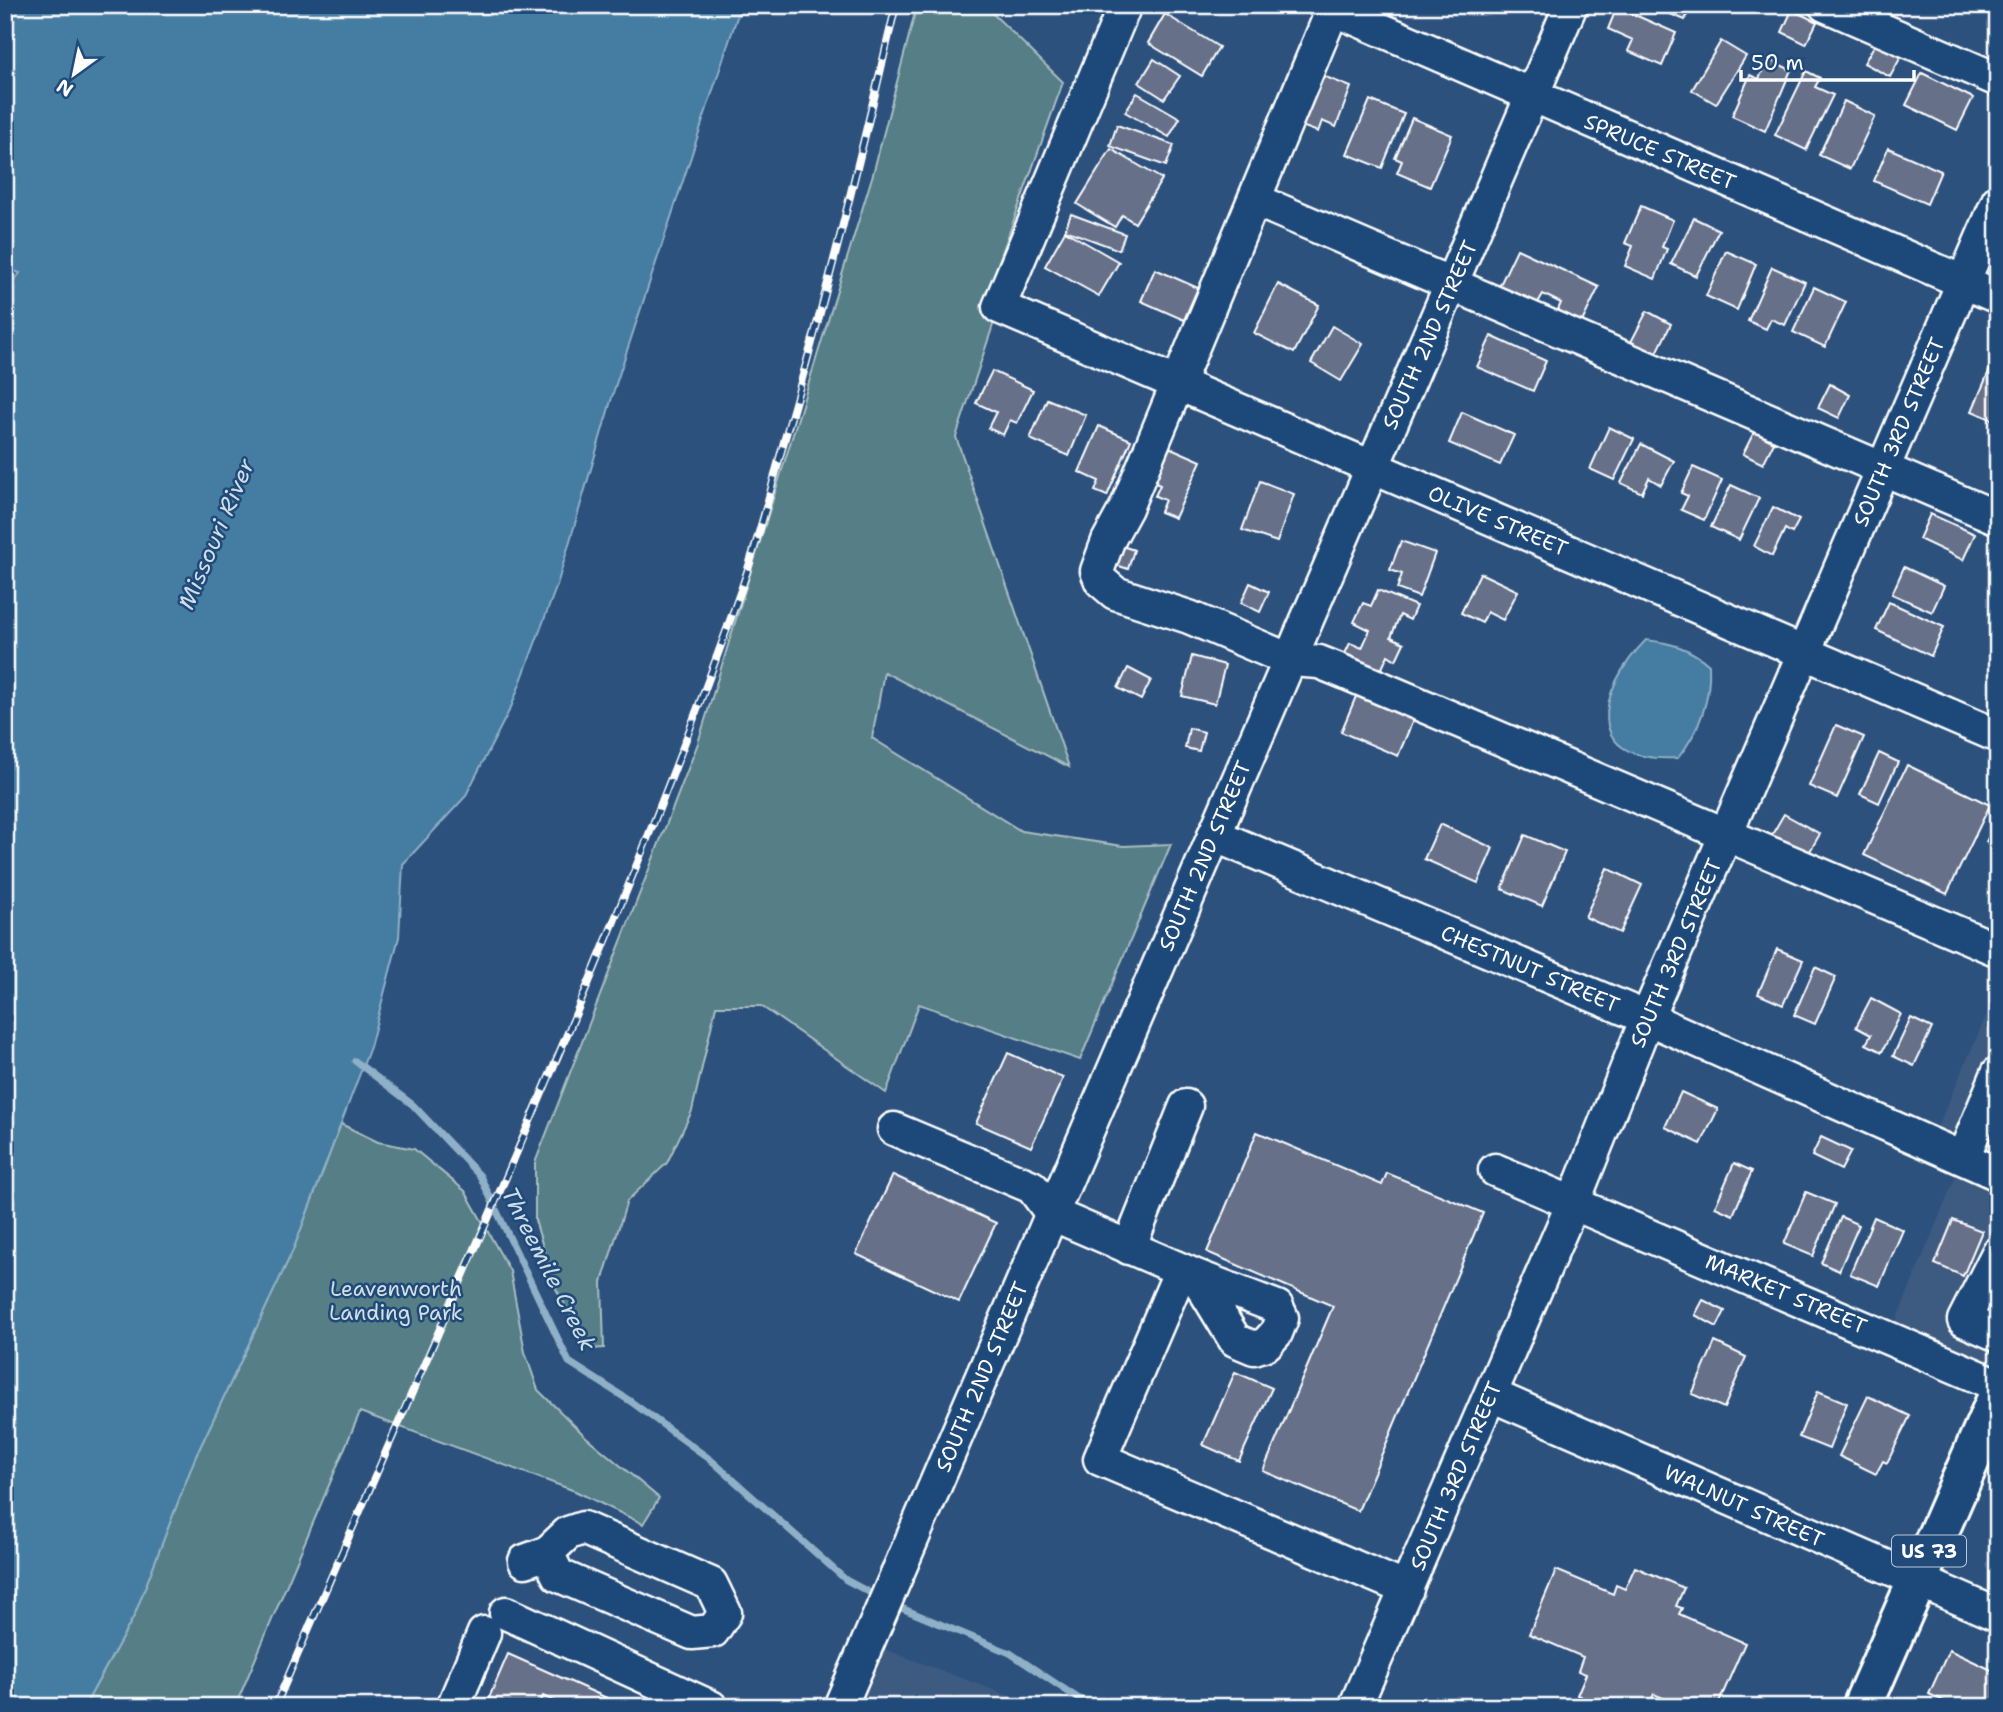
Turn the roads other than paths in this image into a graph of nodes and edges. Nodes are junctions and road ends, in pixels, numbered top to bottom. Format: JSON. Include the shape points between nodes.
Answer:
{"nodes":[{"id":1,"x":1125,"y":5,"type":"edge"},
{"id":2,"x":1571,"y":5,"type":"edge"},
{"id":3,"x":1825,"y":5,"type":"edge"},
{"id":4,"x":1328,"y":7,"type":"edge"},
{"id":5,"x":1998,"y":80,"type":"edge"},
{"id":6,"x":1534,"y":98,"type":"junction"},
{"id":7,"x":1255,"y":200,"type":"junction"},
{"id":8,"x":1998,"y":201,"type":"edge"},
{"id":9,"x":1962,"y":282,"type":"junction"},
{"id":10,"x":1452,"y":286,"type":"junction"},
{"id":11,"x":1998,"y":297,"type":"edge"},
{"id":12,"x":1176,"y":383,"type":"junction"},
{"id":13,"x":1373,"y":468,"type":"junction"},
{"id":14,"x":1883,"y":471,"type":"junction"},
{"id":15,"x":1998,"y":518,"type":"edge"},
{"id":16,"x":1807,"y":651,"type":"junction"},
{"id":17,"x":1290,"y":660,"type":"junction"},
{"id":18,"x":1998,"y":736,"type":"edge"},
{"id":19,"x":1727,"y":834,"type":"junction"},
{"id":20,"x":1214,"y":835,"type":"junction"},
{"id":21,"x":1998,"y":950,"type":"edge"},
{"id":22,"x":1647,"y":1018,"type":"junction"},
{"id":23,"x":1998,"y":1073,"type":"edge"},
{"id":24,"x":1186,"y":1106,"type":"dead end"},
{"id":25,"x":894,"y":1129,"type":"dead end"},
{"id":26,"x":1963,"y":1158,"type":"junction"},
{"id":27,"x":1495,"y":1170,"type":"dead end"},
{"id":28,"x":1998,"y":1174,"type":"edge"},
{"id":29,"x":1573,"y":1203,"type":"junction"},
{"id":30,"x":1052,"y":1214,"type":"junction"},
{"id":31,"x":1129,"y":1248,"type":"junction"},
{"id":32,"x":1998,"y":1253,"type":"edge"},
{"id":33,"x":1998,"y":1335,"type":"edge"},
{"id":34,"x":1998,"y":1385,"type":"edge"},
{"id":35,"x":1491,"y":1395,"type":"junction"},
{"id":36,"x":1998,"y":1396,"type":"edge"},
{"id":37,"x":536,"y":1557,"type":"joint"},
{"id":38,"x":1916,"y":1581,"type":"junction"},
{"id":39,"x":1407,"y":1589,"type":"junction"},
{"id":40,"x":1998,"y":1615,"type":"edge"},
{"id":41,"x":453,"y":1707,"type":"edge"},
{"id":42,"x":711,"y":1707,"type":"edge"},
{"id":43,"x":840,"y":1707,"type":"edge"},
{"id":44,"x":1356,"y":1707,"type":"edge"},
{"id":45,"x":1861,"y":1707,"type":"edge"}],
"edges":[{"from":1,"to":12,"type":"street","name":"OLIVE STREET","via":[[999,307]]},
{"from":2,"to":6,"type":"street","name":"SOUTH 2ND STREET"},
{"from":3,"to":5,"type":"street"},
{"from":4,"to":6,"type":"street","name":"SPRUCE STREET"},
{"from":4,"to":7,"type":"street"},
{"from":6,"to":9,"type":"street","name":"SPRUCE STREET"},
{"from":6,"to":10,"type":"street","name":"SOUTH 2ND STREET"},
{"from":7,"to":10,"type":"street"},
{"from":7,"to":12,"type":"street"},
{"from":8,"to":9,"type":"street","name":"SOUTH 3RD STREET"},
{"from":9,"to":11,"type":"street","name":"SPRUCE STREET"},
{"from":9,"to":14,"type":"street","name":"SOUTH 3RD STREET"},
{"from":10,"to":13,"type":"street","name":"SOUTH 2ND STREET"},
{"from":10,"to":14,"type":"street"},
{"from":12,"to":13,"type":"street","name":"OLIVE STREET"},
{"from":12,"to":17,"type":"street","via":[[1097,571],[1101,581],[1115,593],[1201,622]]},
{"from":13,"to":16,"type":"street","name":"OLIVE STREET"},
{"from":13,"to":17,"type":"street","name":"SOUTH 2ND STREET"},
{"from":14,"to":15,"type":"street"},
{"from":14,"to":16,"type":"street","name":"SOUTH 3RD STREET"},
{"from":16,"to":18,"type":"street","name":"OLIVE STREET"},
{"from":16,"to":19,"type":"street","name":"SOUTH 3RD STREET"},
{"from":17,"to":19,"type":"street","via":[[1319,662]]},
{"from":17,"to":20,"type":"street","name":"SOUTH 2ND STREET"},
{"from":19,"to":21,"type":"street"},
{"from":19,"to":22,"type":"street","name":"SOUTH 3RD STREET"},
{"from":20,"to":22,"type":"street","name":"CHESTNUT STREET"},
{"from":20,"to":30,"type":"street","name":"SOUTH 2ND STREET"},
{"from":22,"to":26,"type":"street","name":"CHESTNUT STREET"},
{"from":22,"to":29,"type":"street","name":"SOUTH 3RD STREET"},
{"from":23,"to":26,"type":"street"},
{"from":24,"to":31,"type":"street"},
{"from":25,"to":30,"type":"street","via":[[1032,1187]]},
{"from":26,"to":28,"type":"street","name":"CHESTNUT STREET"},
{"from":27,"to":29,"type":"street","name":"MARKET STREET"},
{"from":29,"to":34,"type":"street","name":"MARKET STREET"},
{"from":29,"to":35,"type":"street","name":"SOUTH 3RD STREET"},
{"from":30,"to":31,"type":"street"},
{"from":30,"to":43,"type":"street","name":"SOUTH 2ND STREET"},
{"from":31,"to":39,"type":"street","via":[[1188,1273],[1100,1460]]},
{"from":32,"to":33,"type":"street","via":[[1964,1320]]},
{"from":35,"to":38,"type":"street","name":"WALNUT STREET"},
{"from":35,"to":39,"type":"street","name":"SOUTH 3RD STREET"},
{"from":36,"to":38,"type":"highway","number":"US 73"},
{"from":37,"to":37,"type":"street","via":[[558,1575],[692,1633],[713,1630],[725,1613],[711,1584],[583,1528],[568,1532]]},
{"from":38,"to":40,"type":"street","name":"WALNUT STREET"},
{"from":38,"to":45,"type":"highway","number":"US 73"},
{"from":39,"to":44,"type":"street","name":"SOUTH 3RD STREET"},
{"from":41,"to":42,"type":"street","via":[[495,1623]]}]}
